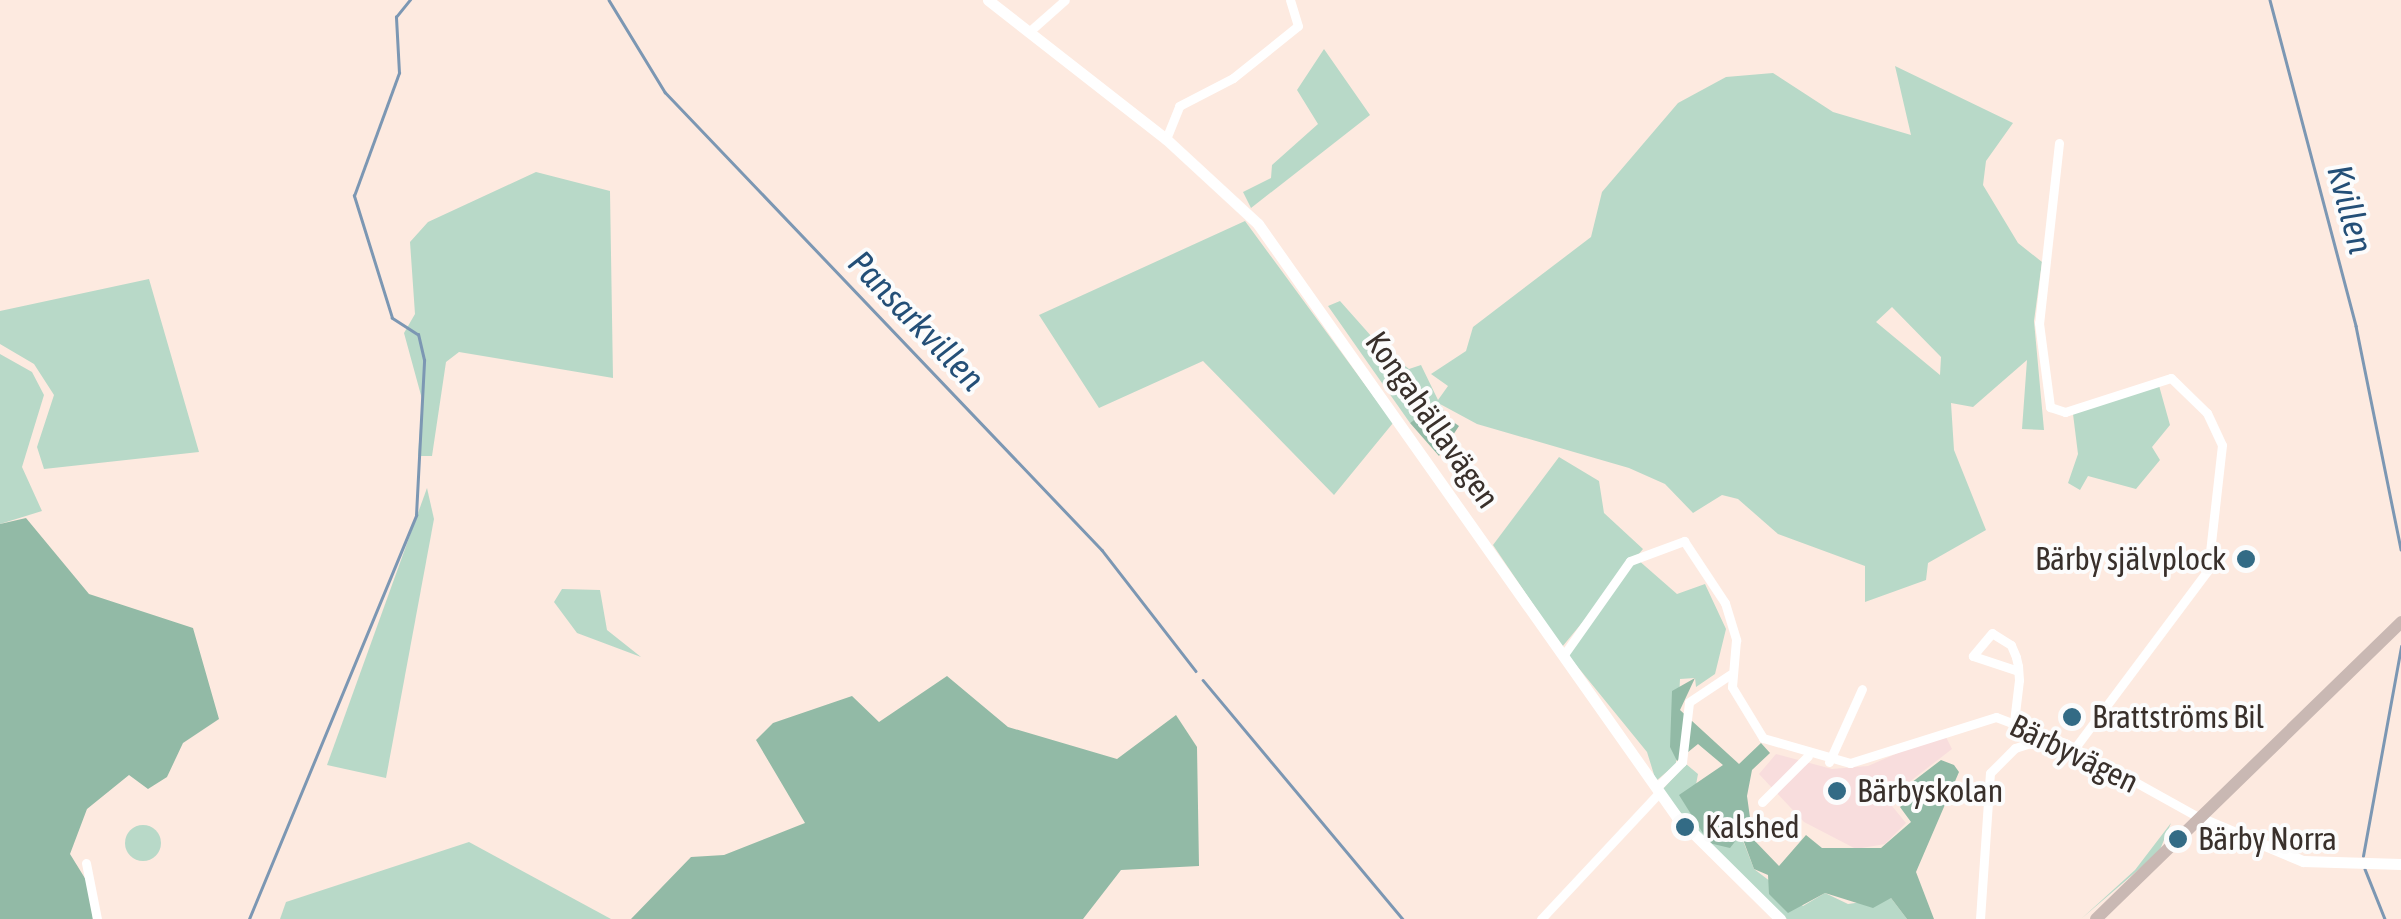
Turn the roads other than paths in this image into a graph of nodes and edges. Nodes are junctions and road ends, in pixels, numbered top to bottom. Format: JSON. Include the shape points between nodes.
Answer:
{"nodes":[{"id":1,"x":988,"y":0,"type":"edge"},
{"id":2,"x":1065,"y":0,"type":"edge"},
{"id":3,"x":1290,"y":0,"type":"edge"},
{"id":4,"x":1031,"y":30,"type":"junction"},
{"id":5,"x":1166,"y":139,"type":"junction"},
{"id":6,"x":2059,"y":143,"type":"dead end"},
{"id":7,"x":2401,"y":622,"type":"edge"},
{"id":8,"x":1563,"y":656,"type":"junction"},
{"id":9,"x":2018,"y":672,"type":"junction"},
{"id":10,"x":1732,"y":674,"type":"junction"},
{"id":11,"x":1862,"y":688,"type":"dead end"},
{"id":12,"x":2014,"y":722,"type":"junction"},
{"id":13,"x":2050,"y":736,"type":"junction"},
{"id":14,"x":2074,"y":749,"type":"junction"},
{"id":15,"x":1808,"y":756,"type":"junction"},
{"id":16,"x":1829,"y":762,"type":"junction"},
{"id":17,"x":1657,"y":790,"type":"junction"},
{"id":18,"x":1762,"y":802,"type":"dead end"},
{"id":19,"x":2200,"y":818,"type":"junction"},
{"id":20,"x":86,"y":863,"type":"dead end"},
{"id":21,"x":2401,"y":864,"type":"edge"},
{"id":22,"x":97,"y":919,"type":"edge"},
{"id":23,"x":1541,"y":919,"type":"edge"},
{"id":24,"x":1780,"y":919,"type":"edge"},
{"id":25,"x":1980,"y":919,"type":"edge"},
{"id":26,"x":2096,"y":919,"type":"edge"}],
"edges":[{"from":1,"to":4,"type":"street","name":"Kongahällavägen"},
{"from":2,"to":4,"type":"street"},
{"from":3,"to":5,"type":"street","via":[[1298,26],[1233,78],[1179,106]]},
{"from":4,"to":5,"type":"street","name":"Kongahällavägen"},
{"from":5,"to":8,"type":"street","name":"Kongahällavägen","via":[[1279,250]]},
{"from":6,"to":14,"type":"street","via":[[2038,323],[2050,407],[2065,412],[2171,378],[2207,414],[2222,445],[2208,570]]},
{"from":7,"to":19,"type":"main road"},
{"from":8,"to":10,"type":"street","via":[[1630,561],[1684,541],[1730,616]]},
{"from":8,"to":17,"type":"street","name":"Kongahällavägen"},
{"from":9,"to":9,"type":"street","via":[[1979,665],[1973,656],[1996,634]]},
{"from":9,"to":12,"type":"street"},
{"from":10,"to":15,"type":"street","name":"Bärbyvägen","via":[[1759,734]]},
{"from":10,"to":17,"type":"street","via":[[1689,702],[1682,762]]},
{"from":11,"to":16,"type":"street"},
{"from":12,"to":13,"type":"street","name":"Bärbyvägen"},
{"from":12,"to":16,"type":"street","name":"Bärbyvägen","via":[[1976,718],[1870,758]]},
{"from":13,"to":14,"type":"street","name":"Bärbyvägen"},
{"from":13,"to":25,"type":"street","via":[[2015,748],[1990,772]]},
{"from":14,"to":19,"type":"street","name":"Bärbyvägen"},
{"from":15,"to":16,"type":"street","name":"Bärbyvägen"},
{"from":15,"to":18,"type":"street"},
{"from":17,"to":23,"type":"street"},
{"from":17,"to":24,"type":"street","name":"Kongahällavägen"},
{"from":19,"to":21,"type":"street","via":[[2296,859],[2346,868]]},
{"from":19,"to":26,"type":"main road"},
{"from":20,"to":22,"type":"street"}]}
